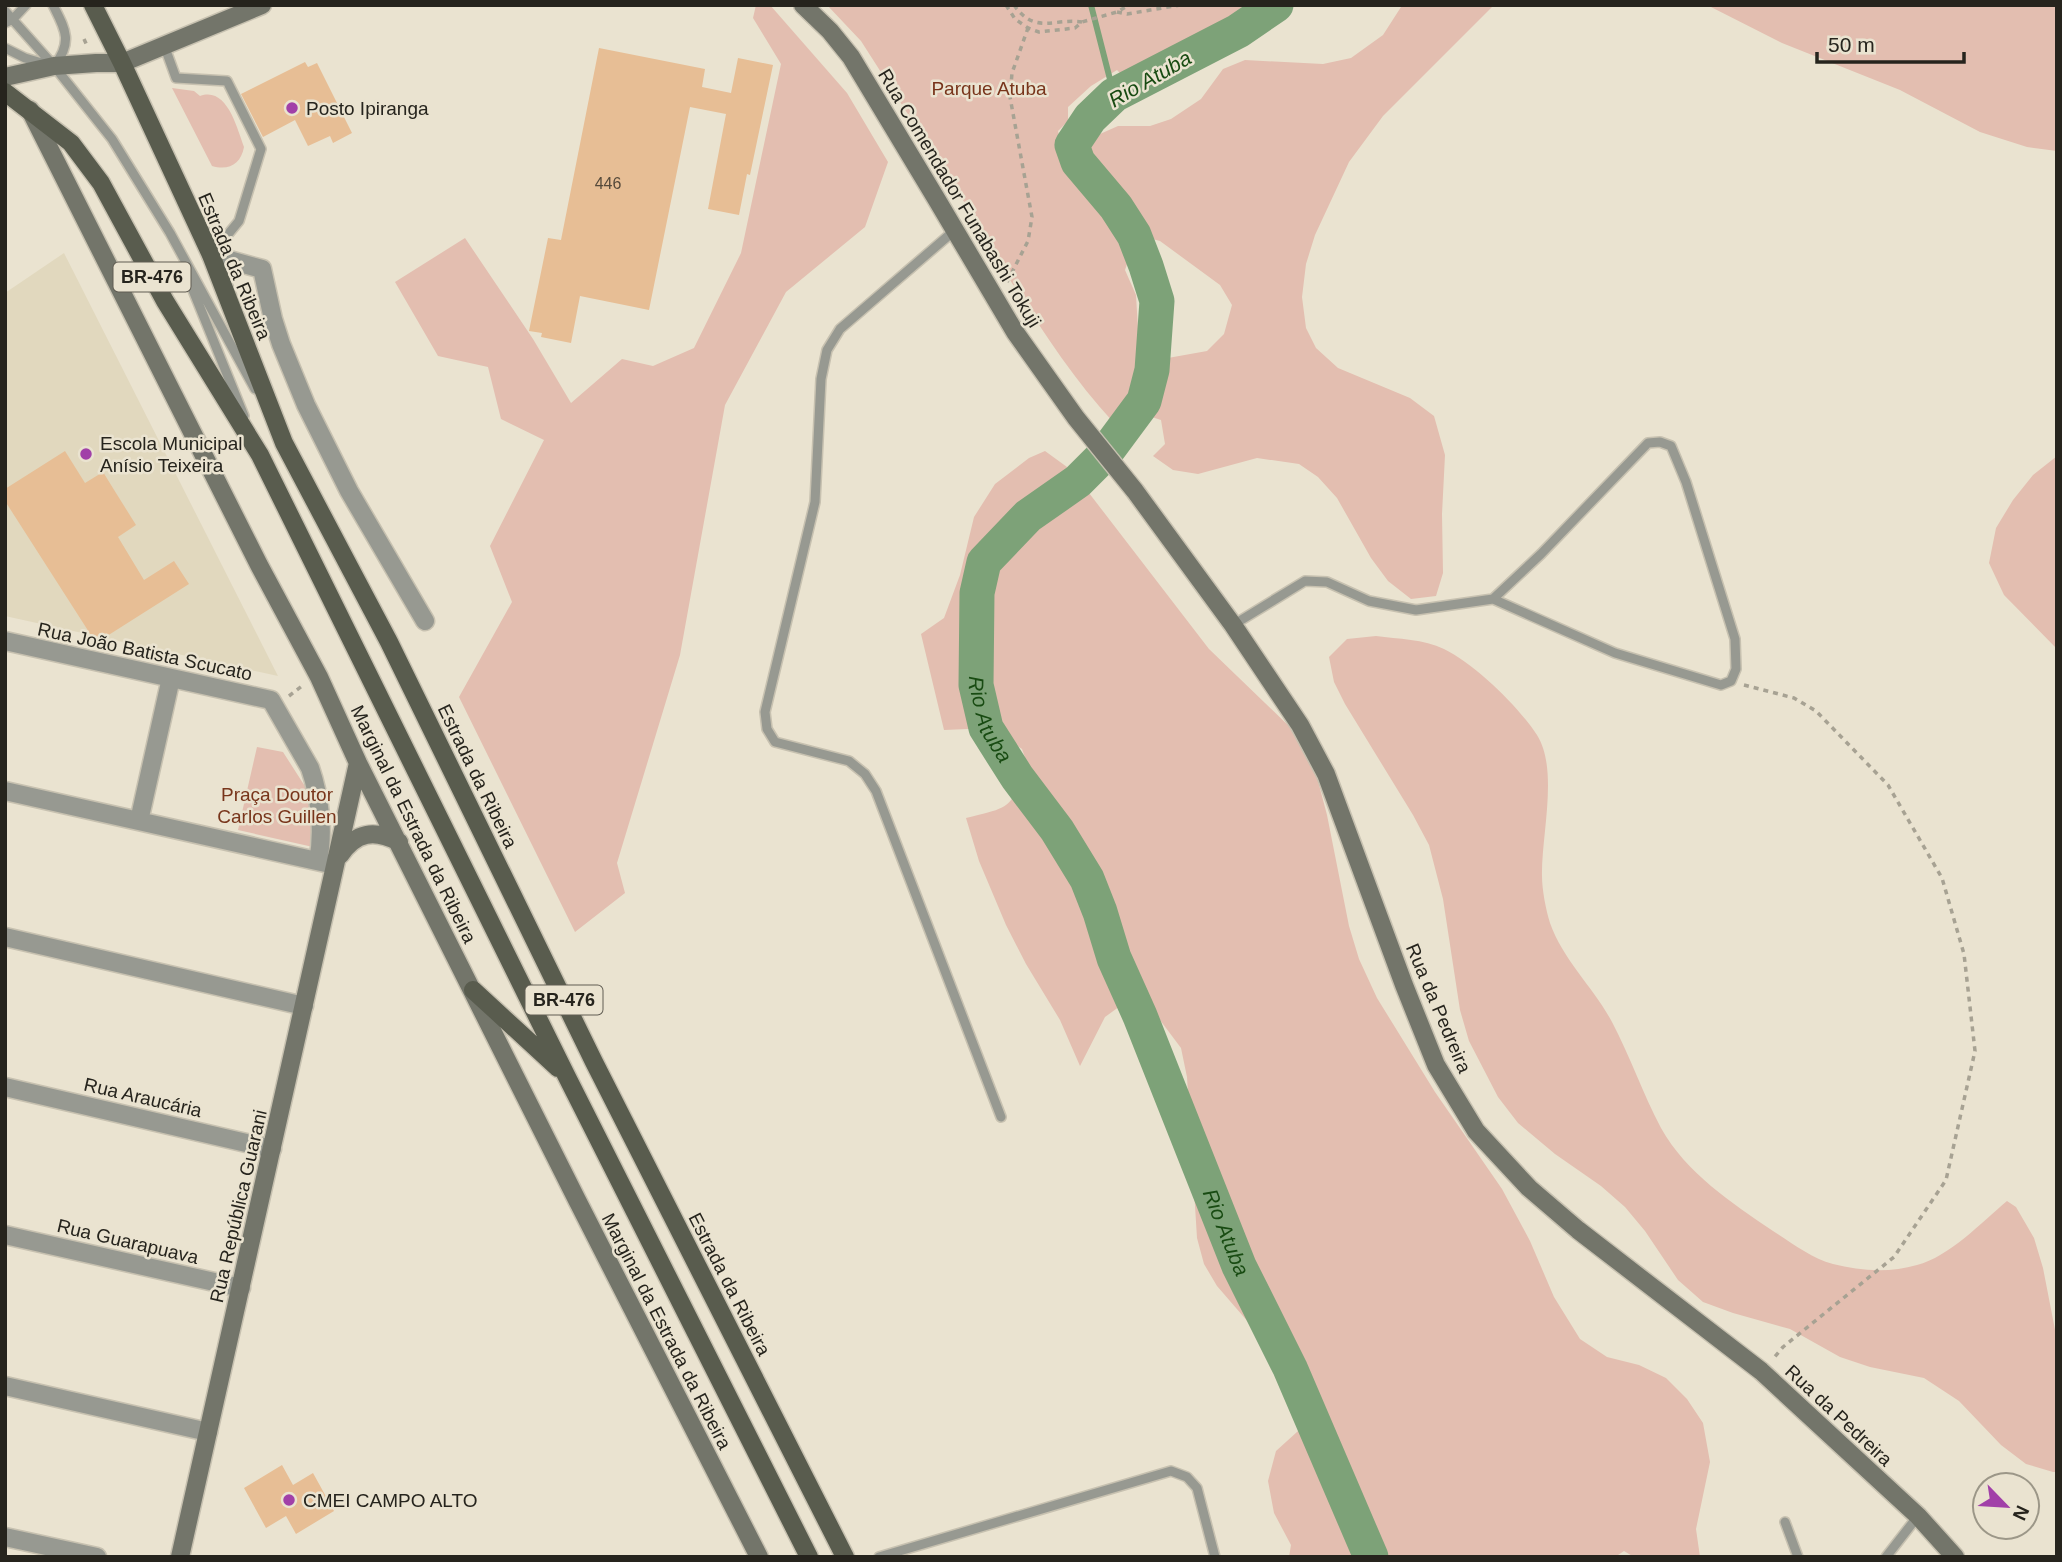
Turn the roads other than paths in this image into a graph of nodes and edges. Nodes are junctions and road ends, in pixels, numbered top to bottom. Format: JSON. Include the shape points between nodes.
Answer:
{"nodes":[{"id":1,"x":6,"y":5,"type":"edge"},
{"id":2,"x":26,"y":5,"type":"edge"},
{"id":3,"x":53,"y":5,"type":"edge"},
{"id":4,"x":93,"y":5,"type":"edge"},
{"id":5,"x":262,"y":5,"type":"edge"},
{"id":6,"x":803,"y":5,"type":"edge"},
{"id":7,"x":5,"y":11,"type":"edge"},
{"id":8,"x":9,"y":21,"type":"edge"},
{"id":9,"x":164,"y":45,"type":"junction"},
{"id":10,"x":5,"y":48,"type":"edge"},
{"id":11,"x":122,"y":63,"type":"junction"},
{"id":12,"x":54,"y":66,"type":"junction"},
{"id":13,"x":5,"y":77,"type":"edge"},
{"id":14,"x":5,"y":92,"type":"edge"},
{"id":15,"x":30,"y":110,"type":"junction"},
{"id":16,"x":955,"y":230,"type":"junction"},
{"id":17,"x":170,"y":233,"type":"junction"},
{"id":18,"x":211,"y":255,"type":"junction"},
{"id":19,"x":284,"y":443,"type":"junction"},
{"id":20,"x":260,"y":456,"type":"junction"},
{"id":21,"x":1135,"y":491,"type":"joint"},
{"id":22,"x":1493,"y":599,"type":"junction"},
{"id":23,"x":425,"y":621,"type":"dead end"},
{"id":24,"x":1233,"y":625,"type":"junction"},
{"id":25,"x":5,"y":641,"type":"edge"},
{"id":26,"x":171,"y":678,"type":"junction"},
{"id":27,"x":358,"y":763,"type":"junction"},
{"id":28,"x":5,"y":791,"type":"edge"},
{"id":29,"x":139,"y":821,"type":"junction"},
{"id":30,"x":399,"y":842,"type":"junction"},
{"id":31,"x":318,"y":861,"type":"junction"},
{"id":32,"x":337,"y":865,"type":"junction"},
{"id":33,"x":5,"y":937,"type":"edge"},
{"id":34,"x":473,"y":990,"type":"junction"},
{"id":35,"x":304,"y":1006,"type":"junction"},
{"id":36,"x":566,"y":1075,"type":"junction"},
{"id":37,"x":5,"y":1087,"type":"edge"},
{"id":38,"x":1001,"y":1116,"type":"dead end"},
{"id":39,"x":272,"y":1149,"type":"junction"},
{"id":40,"x":5,"y":1235,"type":"edge"},
{"id":41,"x":241,"y":1288,"type":"junction"},
{"id":42,"x":5,"y":1386,"type":"edge"},
{"id":43,"x":208,"y":1432,"type":"junction"},
{"id":44,"x":1918,"y":1516,"type":"junction"},
{"id":45,"x":1785,"y":1522,"type":"dead end"},
{"id":46,"x":5,"y":1537,"type":"edge"},
{"id":47,"x":26,"y":1549,"type":"edge"},
{"id":48,"x":97,"y":1557,"type":"edge"},
{"id":49,"x":180,"y":1557,"type":"edge"},
{"id":50,"x":759,"y":1557,"type":"edge"},
{"id":51,"x":809,"y":1557,"type":"edge"},
{"id":52,"x":845,"y":1557,"type":"edge"},
{"id":53,"x":879,"y":1557,"type":"edge"},
{"id":54,"x":1215,"y":1557,"type":"edge"},
{"id":55,"x":1798,"y":1557,"type":"edge"},
{"id":56,"x":1886,"y":1557,"type":"edge"},
{"id":57,"x":1955,"y":1557,"type":"edge"}],
"edges":[{"from":1,"to":8,"type":"lane"},
{"from":2,"to":8,"type":"lane"},
{"from":3,"to":12,"type":"lane","via":[[66,31],[62,55]]},
{"from":4,"to":11,"type":"main road","name":"Estrada da Ribeira"},
{"from":5,"to":9,"type":"main road"},
{"from":6,"to":16,"type":"main road","name":"Rua Comendador Funabashi Tokuji","via":[[851,57]]},
{"from":7,"to":8,"type":"lane"},
{"from":8,"to":12,"type":"lane"},
{"from":9,"to":11,"type":"main road"},
{"from":9,"to":18,"type":"lane","via":[[176,78],[227,81],[261,149],[239,221]]},
{"from":10,"to":12,"type":"lane"},
{"from":11,"to":12,"type":"main road"},
{"from":11,"to":18,"type":"main road","name":"Estrada da Ribeira"},
{"from":12,"to":13,"type":"main road"},
{"from":12,"to":17,"type":"lane","via":[[112,139]]},
{"from":14,"to":15,"type":"main road"},
{"from":15,"to":20,"type":"main road","number":"BR-476","via":[[71,142],[101,183],[165,301]]},
{"from":15,"to":27,"type":"main road","name":"Marginal da Estrada da Ribeira","via":[[319,677]]},
{"from":16,"to":21,"type":"main road","name":"Rua Comendador Funabashi Tokuji","via":[[1035,361]]},
{"from":16,"to":38,"type":"lane","via":[[840,329],[827,350],[821,379],[815,502],[765,712],[775,742],[849,761],[876,791]]},
{"from":17,"to":19,"type":"lane"},
{"from":17,"to":20,"type":"lane"},
{"from":18,"to":19,"type":"main road","name":"Estrada da Ribeira"},
{"from":18,"to":23,"type":"street","via":[[262,269],[281,344],[312,416],[349,491]]},
{"from":19,"to":52,"type":"main road","name":"Estrada da Ribeira","number":"BR-476","via":[[389,642],[594,1062]]},
{"from":20,"to":36,"type":"main road","number":"BR-476"},
{"from":21,"to":24,"type":"main road","name":"Rua da Pedreira"},
{"from":22,"to":22,"type":"lane","via":[[1648,443],[1660,442],[1671,446],[1686,482],[1735,639],[1736,670],[1731,681],[1721,685],[1615,653]]},
{"from":22,"to":24,"type":"lane","via":[[1416,610],[1369,601],[1327,582],[1305,581]]},
{"from":24,"to":44,"type":"main road","name":"Rua da Pedreira","via":[[1300,725],[1326,774],[1436,1065],[1476,1131],[1568,1222],[1761,1371]]},
{"from":25,"to":26,"type":"street","name":"Rua João Batista Scucato"},
{"from":26,"to":29,"type":"street"},
{"from":26,"to":31,"type":"street","name":"Rua João Batista Scucato","via":[[271,700],[315,781],[322,842]]},
{"from":27,"to":30,"type":"main road","name":"Marginal da Estrada da Ribeira"},
{"from":27,"to":32,"type":"main road","name":"Rua República Guarani"},
{"from":28,"to":29,"type":"street"},
{"from":29,"to":31,"type":"street"},
{"from":30,"to":32,"type":"main road","name":"Rua República Guarani","via":[[387,835],[360,836],[340,854]]},
{"from":30,"to":34,"type":"main road","name":"Marginal da Estrada da Ribeira"},
{"from":31,"to":32,"type":"street"},
{"from":32,"to":35,"type":"main road","name":"Rua República Guarani"},
{"from":33,"to":35,"type":"street"},
{"from":34,"to":36,"type":"main road"},
{"from":34,"to":50,"type":"main road","name":"Marginal da Estrada da Ribeira"},
{"from":35,"to":39,"type":"main road","name":"Rua República Guarani"},
{"from":36,"to":51,"type":"main road","number":"BR-476"},
{"from":37,"to":39,"type":"street","name":"Rua Araucária"},
{"from":39,"to":41,"type":"main road","name":"Rua República Guarani"},
{"from":40,"to":41,"type":"street","name":"Rua Guarapuava"},
{"from":41,"to":43,"type":"main road","name":"Rua República Guarani"},
{"from":42,"to":43,"type":"street"},
{"from":43,"to":49,"type":"main road","name":"Rua República Guarani"},
{"from":44,"to":56,"type":"lane"},
{"from":44,"to":57,"type":"main road","name":"Rua da Pedreira"},
{"from":45,"to":55,"type":"lane"},
{"from":46,"to":47,"type":"street"},
{"from":47,"to":48,"type":"street"},
{"from":53,"to":54,"type":"lane","via":[[1171,1471],[1187,1477],[1197,1488]]}]}
